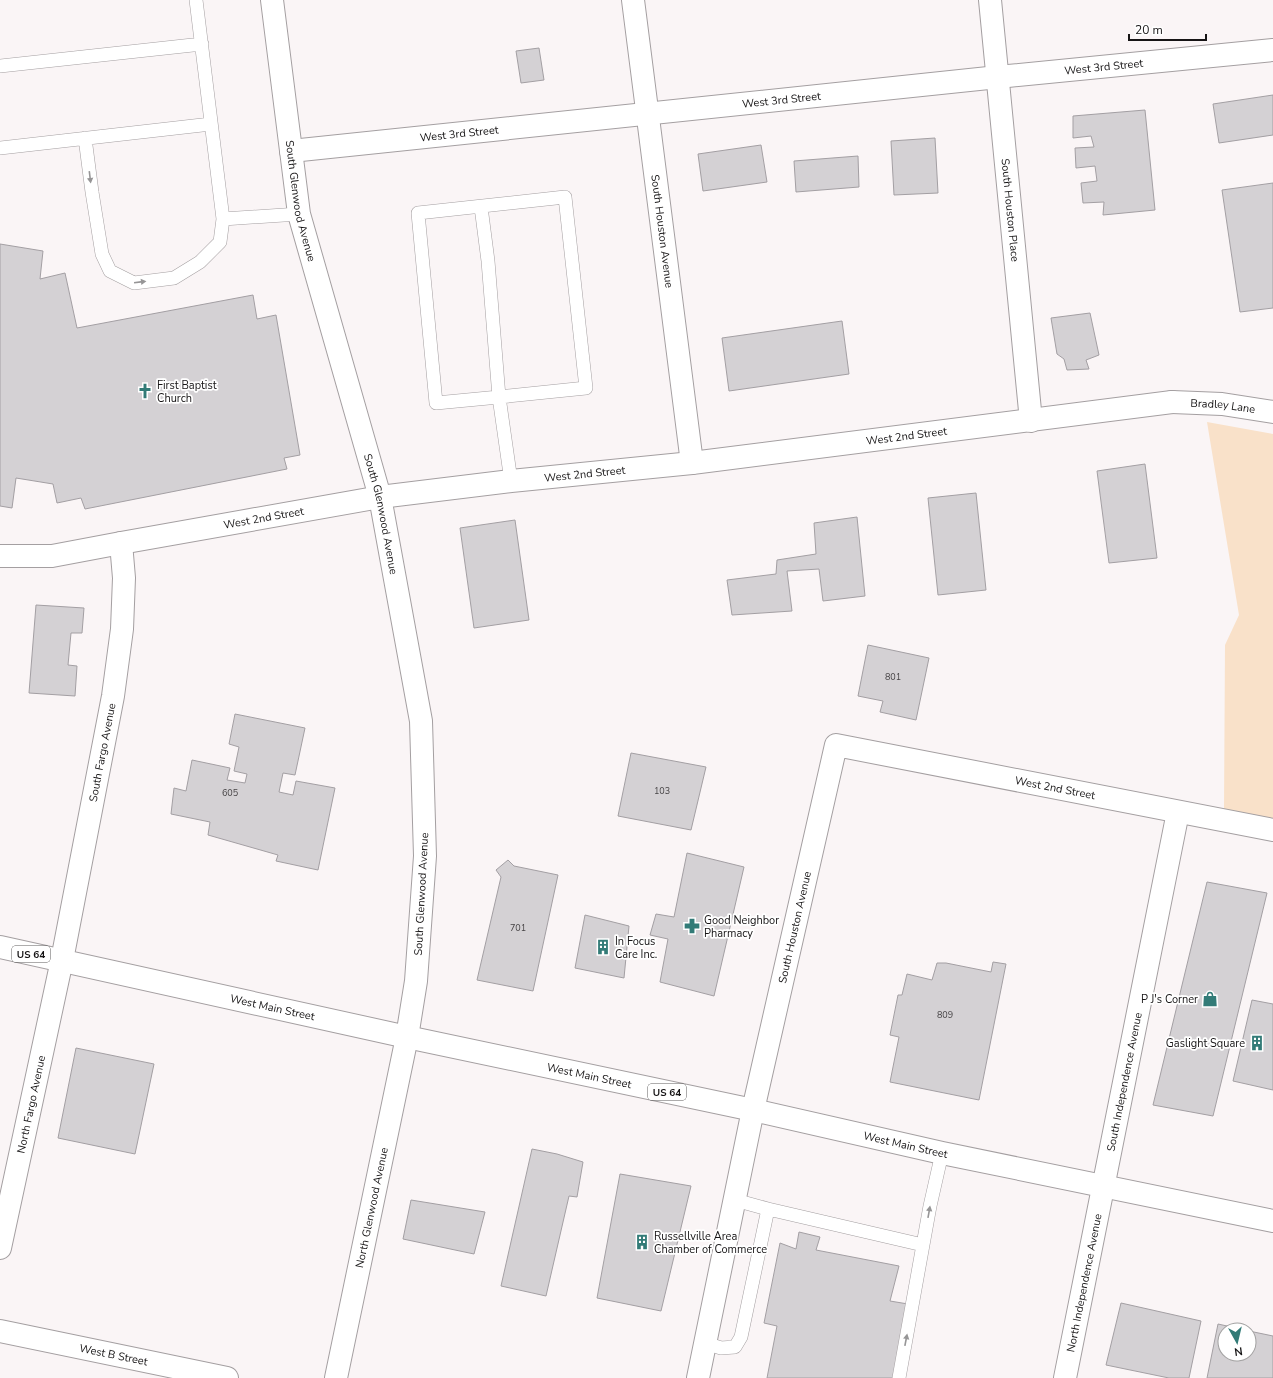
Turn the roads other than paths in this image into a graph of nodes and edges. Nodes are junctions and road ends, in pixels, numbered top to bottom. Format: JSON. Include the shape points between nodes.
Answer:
{"nodes":[{"id":1,"x":196,"y":0,"type":"edge"},
{"id":2,"x":272,"y":0,"type":"edge"},
{"id":3,"x":634,"y":0,"type":"edge"},
{"id":4,"x":990,"y":0,"type":"edge"},
{"id":5,"x":202,"y":44,"type":"junction"},
{"id":6,"x":1273,"y":50,"type":"edge"},
{"id":7,"x":0,"y":66,"type":"edge"},
{"id":8,"x":998,"y":77,"type":"junction"},
{"id":9,"x":647,"y":114,"type":"junction"},
{"id":10,"x":211,"y":124,"type":"junction"},
{"id":11,"x":85,"y":138,"type":"junction"},
{"id":12,"x":0,"y":148,"type":"edge"},
{"id":13,"x":291,"y":151,"type":"junction"},
{"id":14,"x":481,"y":207,"type":"junction"},
{"id":15,"x":299,"y":214,"type":"junction"},
{"id":16,"x":223,"y":219,"type":"junction"},
{"id":17,"x":499,"y":398,"type":"junction"},
{"id":18,"x":1172,"y":402,"type":"joint"},
{"id":19,"x":1273,"y":412,"type":"edge"},
{"id":20,"x":1031,"y":421,"type":"junction"},
{"id":21,"x":692,"y":463,"type":"junction"},
{"id":22,"x":511,"y":481,"type":"junction"},
{"id":23,"x":380,"y":497,"type":"junction"},
{"id":24,"x":121,"y":543,"type":"junction"},
{"id":25,"x":0,"y":556,"type":"edge"},
{"id":26,"x":836,"y":744,"type":"joint"},
{"id":27,"x":1178,"y":812,"type":"junction"},
{"id":28,"x":1273,"y":830,"type":"edge"},
{"id":29,"x":0,"y":947,"type":"edge"},
{"id":30,"x":62,"y":960,"type":"junction"},
{"id":31,"x":407,"y":1037,"type":"junction"},
{"id":32,"x":753,"y":1110,"type":"junction"},
{"id":33,"x":942,"y":1153,"type":"junction"},
{"id":34,"x":1104,"y":1187,"type":"junction"},
{"id":35,"x":735,"y":1200,"type":"junction"},
{"id":36,"x":768,"y":1209,"type":"junction"},
{"id":37,"x":1273,"y":1221,"type":"edge"},
{"id":38,"x":924,"y":1245,"type":"junction"},
{"id":39,"x":0,"y":1248,"type":"edge"},
{"id":40,"x":0,"y":1331,"type":"edge"},
{"id":41,"x":705,"y":1343,"type":"junction"},
{"id":42,"x":227,"y":1378,"type":"edge"},
{"id":43,"x":336,"y":1378,"type":"edge"},
{"id":44,"x":698,"y":1378,"type":"edge"},
{"id":45,"x":899,"y":1378,"type":"edge"},
{"id":46,"x":1066,"y":1378,"type":"edge"}],
"edges":[{"from":1,"to":5,"type":"lane"},
{"from":2,"to":13,"type":"street","name":"South Glenwood Avenue"},
{"from":3,"to":9,"type":"street","name":"South Houston Avenue"},
{"from":4,"to":8,"type":"street","name":"South Houston Place"},
{"from":5,"to":7,"type":"lane"},
{"from":5,"to":10,"type":"lane"},
{"from":6,"to":8,"type":"street","name":"West 3rd Street"},
{"from":8,"to":9,"type":"street","name":"West 3rd Street"},
{"from":8,"to":20,"type":"street","name":"South Houston Place"},
{"from":9,"to":13,"type":"street","name":"West 3rd Street"},
{"from":9,"to":21,"type":"street","name":"South Houston Avenue"},
{"from":10,"to":11,"type":"lane"},
{"from":10,"to":16,"type":"lane"},
{"from":11,"to":12,"type":"lane"},
{"from":11,"to":16,"type":"lane","one_way":true,"via":[[102,254],[110,270],[134,283],[174,278],[200,262],[220,242]]},
{"from":13,"to":15,"type":"street","name":"South Glenwood Avenue"},
{"from":14,"to":17,"type":"lane"},
{"from":14,"to":17,"type":"lane","via":[[418,213],[435,395],[436,403]]},
{"from":14,"to":17,"type":"lane","via":[[565,197],[586,388]]},
{"from":15,"to":16,"type":"lane"},
{"from":15,"to":23,"type":"street","name":"South Glenwood Avenue"},
{"from":17,"to":22,"type":"lane"},
{"from":18,"to":19,"type":"street","name":"Bradley Lane","via":[[1222,404]]},
{"from":18,"to":20,"type":"street","name":"West 2nd Street"},
{"from":20,"to":21,"type":"street","name":"West 2nd Street"},
{"from":21,"to":22,"type":"street","name":"West 2nd Street"},
{"from":22,"to":23,"type":"street","name":"West 2nd Street"},
{"from":23,"to":24,"type":"street","name":"West 2nd Street"},
{"from":23,"to":31,"type":"street","name":"South Glenwood Avenue","via":[[421,721],[425,856],[416,981]]},
{"from":24,"to":25,"type":"street","name":"West 2nd Street","via":[[52,556]]},
{"from":24,"to":30,"type":"street","name":"South Fargo Avenue","via":[[124,578],[122,629],[113,696]]},
{"from":26,"to":27,"type":"street","name":"West 2nd Street"},
{"from":26,"to":32,"type":"street","name":"South Houston Avenue"},
{"from":27,"to":28,"type":"street","name":"West 2nd Street"},
{"from":27,"to":34,"type":"street","name":"South Independence Avenue"},
{"from":29,"to":30,"type":"street","name":"West Main Street","number":"US 64"},
{"from":30,"to":31,"type":"street","name":"West Main Street","number":"US 64"},
{"from":30,"to":39,"type":"street","name":"North Fargo Avenue"},
{"from":31,"to":32,"type":"street","name":"West Main Street","number":"US 64"},
{"from":31,"to":43,"type":"street","name":"North Glenwood Avenue"},
{"from":32,"to":33,"type":"street","name":"West Main Street","number":"US 64"},
{"from":32,"to":35,"type":"street","name":"South Houston Avenue"},
{"from":33,"to":34,"type":"street","name":"West Main Street","number":"US 64"},
{"from":38,"to":33,"type":"lane","one_way":true},
{"from":34,"to":37,"type":"street","name":"West Main Street","number":"US 64"},
{"from":34,"to":46,"type":"street","name":"North Independence Avenue"},
{"from":35,"to":36,"type":"lane"},
{"from":35,"to":41,"type":"street","name":"South Houston Avenue"},
{"from":36,"to":38,"type":"lane"},
{"from":36,"to":41,"type":"lane","via":[[741,1338],[735,1347],[721,1348]]},
{"from":45,"to":38,"type":"lane","one_way":true},
{"from":40,"to":42,"type":"street","name":"West B Street"},
{"from":41,"to":44,"type":"street","name":"South Houston Avenue"}]}
